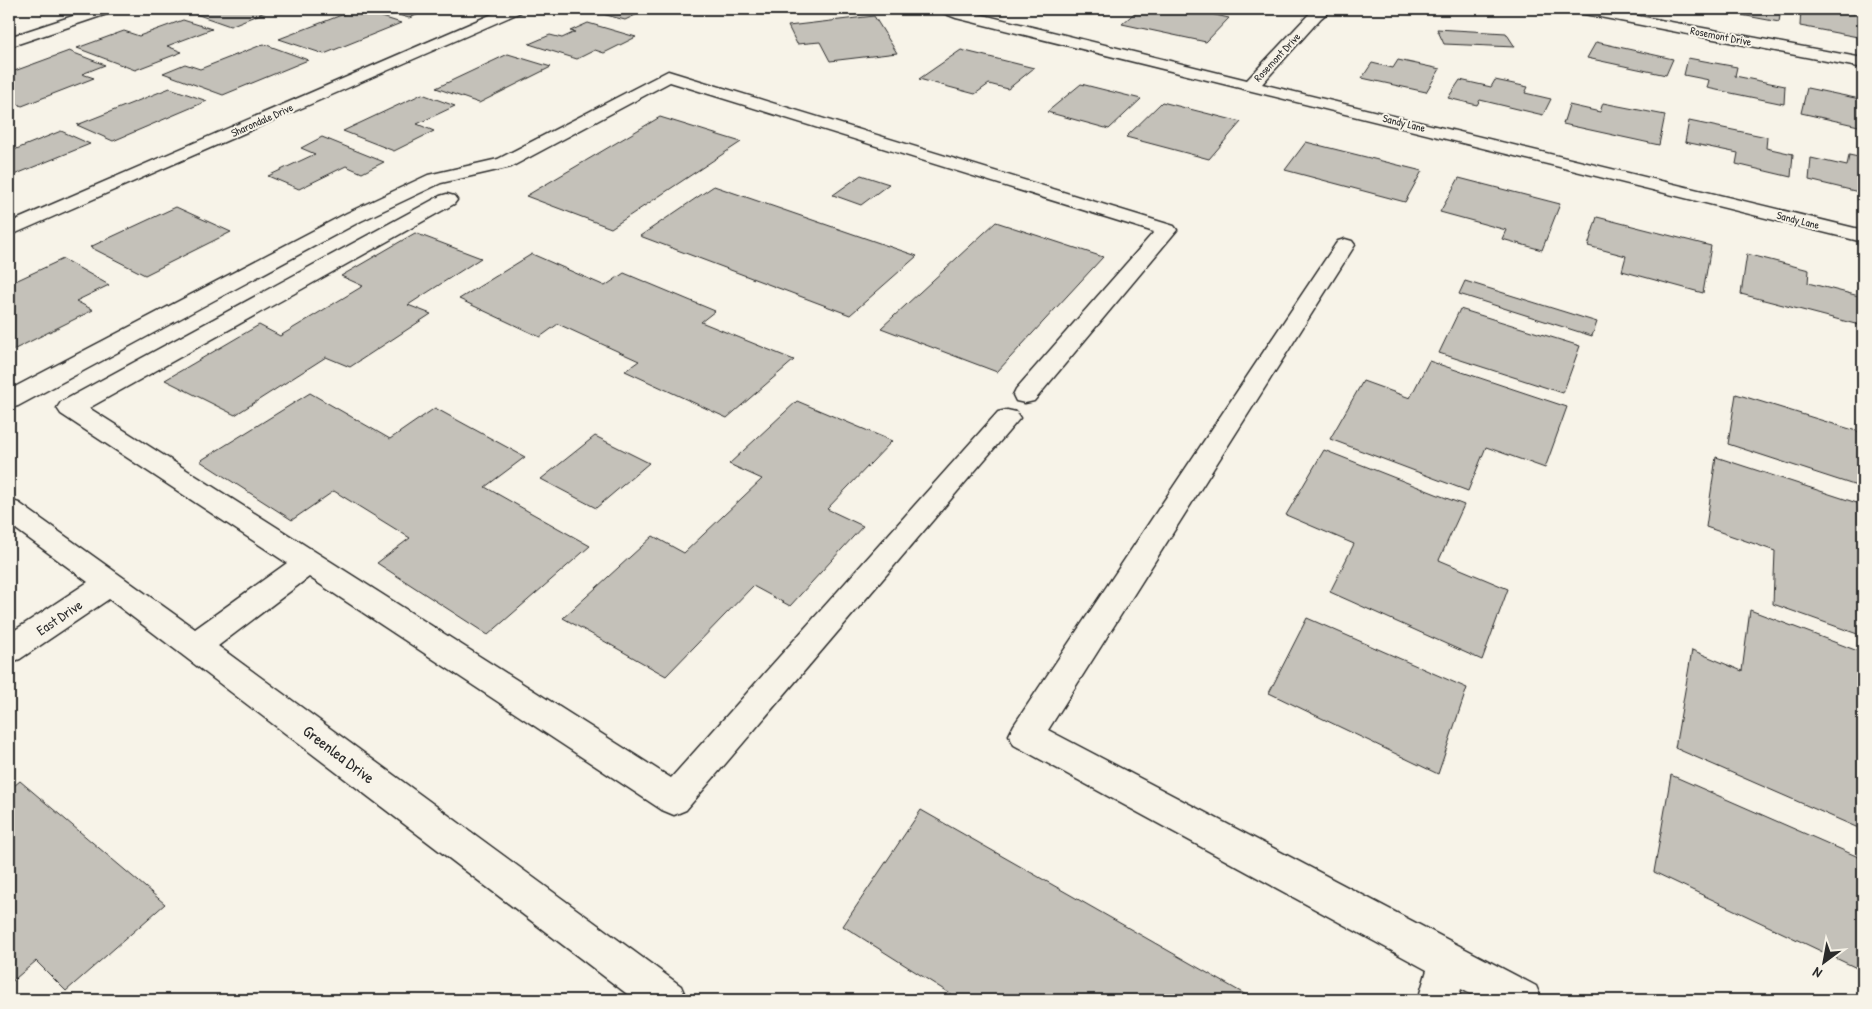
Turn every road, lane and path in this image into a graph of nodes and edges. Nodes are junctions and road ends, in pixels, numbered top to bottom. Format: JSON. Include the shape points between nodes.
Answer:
{"nodes":[{"id":1,"x":108,"y":9,"type":"edge"},
{"id":2,"x":516,"y":9,"type":"edge"},
{"id":3,"x":946,"y":9,"type":"edge"},
{"id":4,"x":1325,"y":9,"type":"edge"},
{"id":5,"x":1579,"y":9,"type":"edge"},
{"id":6,"x":9,"y":42,"type":"edge"},
{"id":7,"x":1863,"y":64,"type":"edge"},
{"id":8,"x":1251,"y":86,"type":"junction"},
{"id":9,"x":447,"y":200,"type":"dead end"},
{"id":10,"x":9,"y":230,"type":"edge"},
{"id":11,"x":1863,"y":236,"type":"edge"},
{"id":12,"x":1344,"y":246,"type":"dead end"},
{"id":13,"x":9,"y":400,"type":"edge"},
{"id":14,"x":9,"y":510,"type":"edge"},
{"id":15,"x":309,"y":562,"type":"junction"},
{"id":16,"x":110,"y":583,"type":"junction"},
{"id":17,"x":195,"y":646,"type":"junction"},
{"id":18,"x":9,"y":650,"type":"edge"},
{"id":19,"x":1449,"y":962,"type":"junction"},
{"id":20,"x":667,"y":1000,"type":"edge"},
{"id":21,"x":1438,"y":1000,"type":"edge"},
{"id":22,"x":1522,"y":1000,"type":"edge"}],
"edges":[{"from":1,"to":6,"type":"street"},
{"from":2,"to":10,"type":"street","name":"Sharondale Drive"},
{"from":3,"to":8,"type":"street","name":"Sandy Lane"},
{"from":4,"to":8,"type":"street","name":"Rosemont Drive"},
{"from":5,"to":7,"type":"street","name":"Rosemont Drive"},
{"from":8,"to":11,"type":"street","name":"Sandy Lane"},
{"from":9,"to":15,"type":"street","via":[[70,408]]},
{"from":12,"to":19,"type":"street","via":[[1026,735]]},
{"from":13,"to":15,"type":"street","via":[[354,217],[435,178],[504,163],[668,76],[1168,230],[674,799]]},
{"from":14,"to":16,"type":"street","name":"Greenlea Drive"},
{"from":15,"to":17,"type":"street"},
{"from":16,"to":17,"type":"street","name":"Greenlea Drive"},
{"from":16,"to":18,"type":"street","name":"East Drive"},
{"from":17,"to":20,"type":"street","name":"Greenlea Drive"},
{"from":19,"to":21,"type":"street"},
{"from":19,"to":22,"type":"street"}]}
